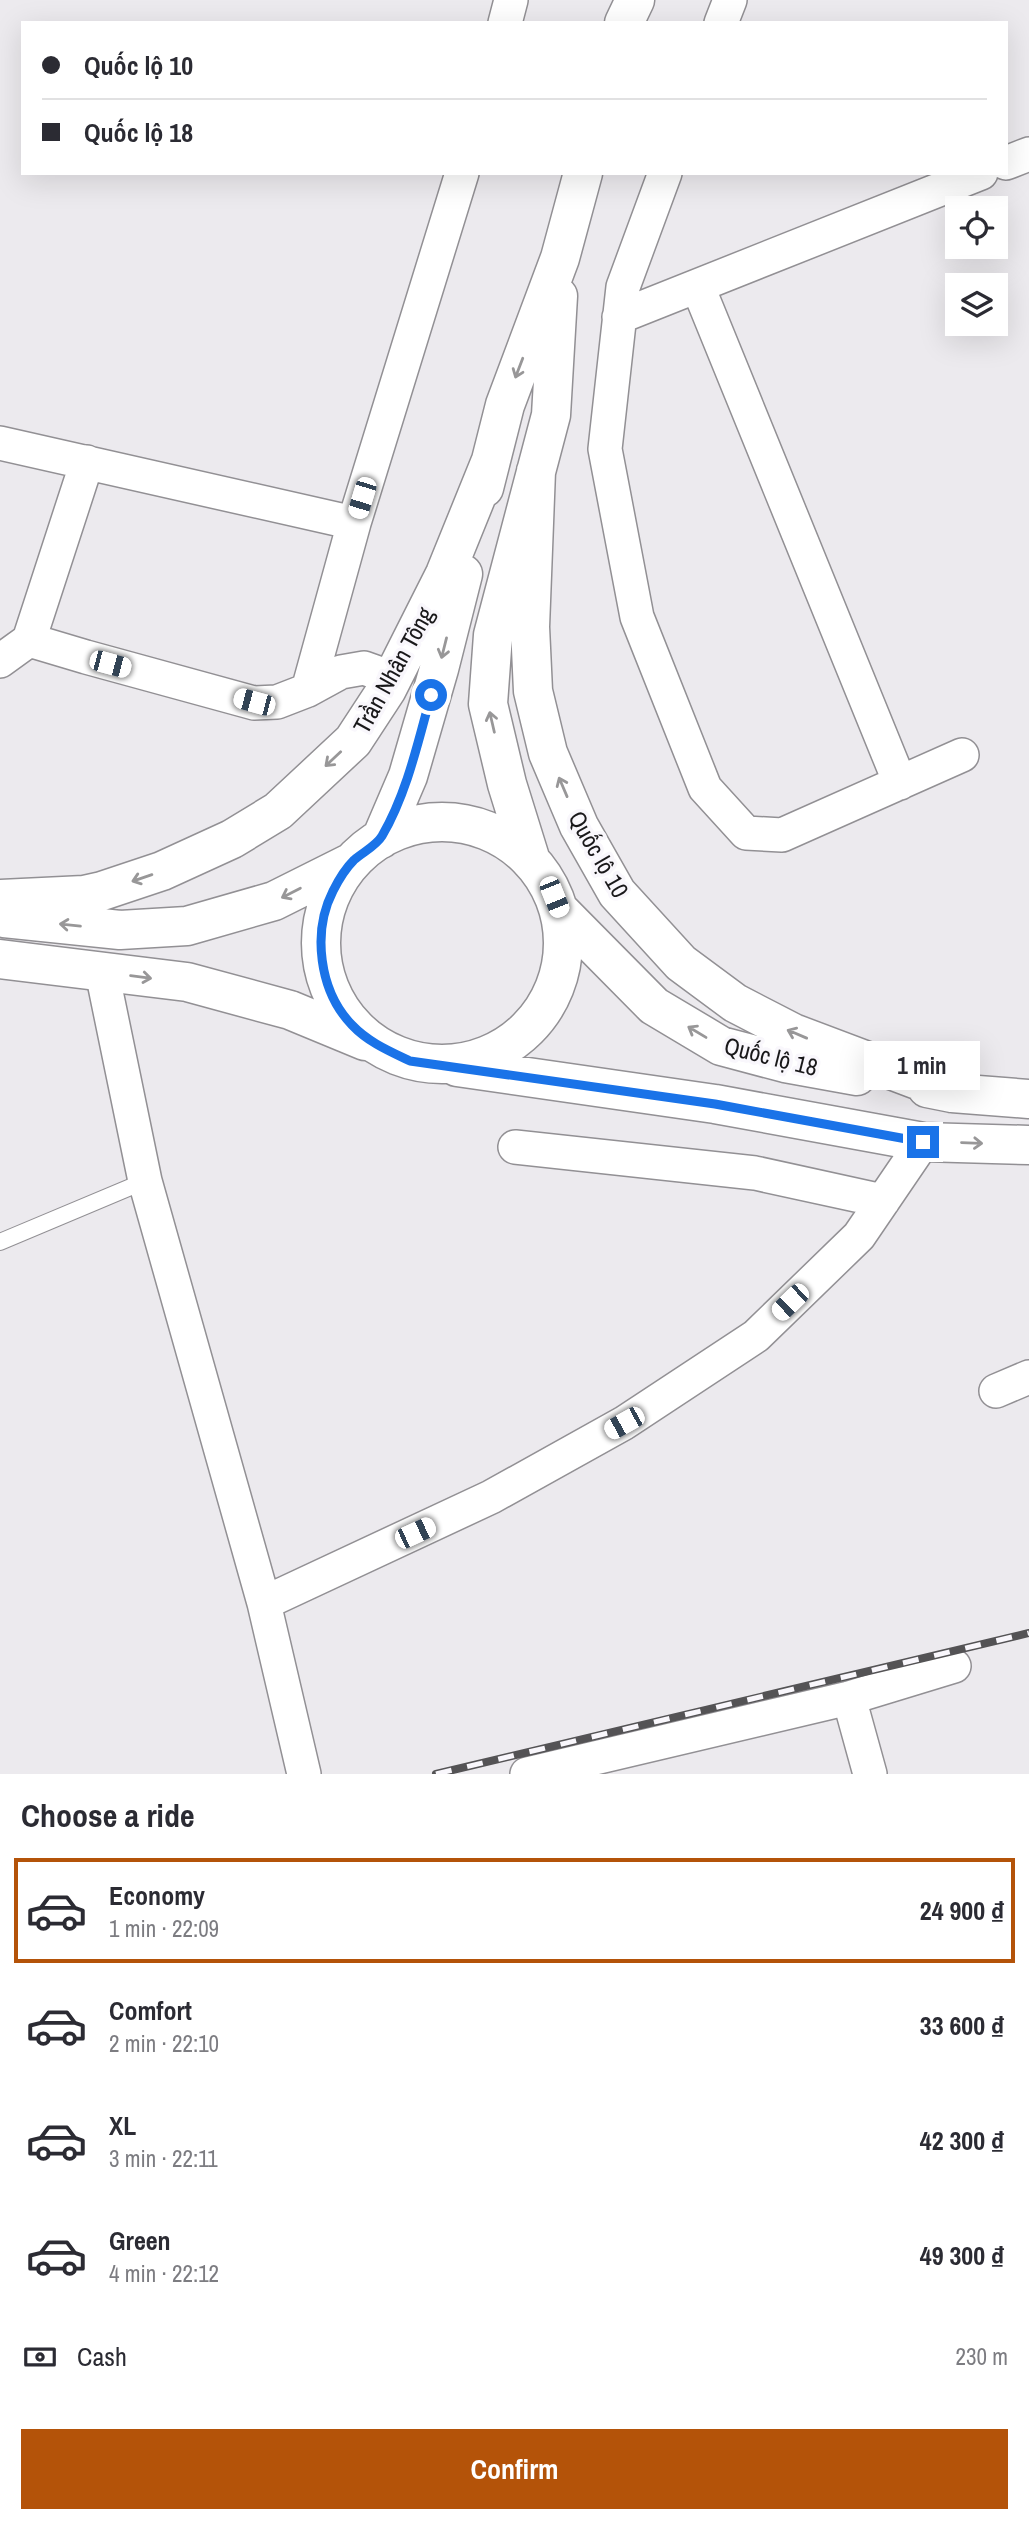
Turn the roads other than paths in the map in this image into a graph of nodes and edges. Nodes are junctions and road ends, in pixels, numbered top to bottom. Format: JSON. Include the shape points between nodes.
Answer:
{"nodes":[{"id":1,"x":511,"y":0,"type":"edge"},
{"id":2,"x":635,"y":0,"type":"edge"},
{"id":3,"x":730,"y":0,"type":"edge"},
{"id":4,"x":506,"y":21,"type":"edge"},
{"id":5,"x":625,"y":21,"type":"edge"},
{"id":6,"x":722,"y":21,"type":"edge"},
{"id":7,"x":1029,"y":154,"type":"edge"},
{"id":8,"x":1008,"y":162,"type":"edge"},
{"id":9,"x":460,"y":175,"type":"edge"},
{"id":10,"x":582,"y":175,"type":"edge"},
{"id":11,"x":664,"y":175,"type":"edge"},
{"id":12,"x":976,"y":175,"type":"edge"},
{"id":13,"x":560,"y":258,"type":"junction"},
{"id":14,"x":698,"y":288,"type":"junction"},
{"id":15,"x":619,"y":317,"type":"junction"},
{"id":16,"x":0,"y":443,"type":"edge"},
{"id":17,"x":87,"y":463,"type":"junction"},
{"id":18,"x":491,"y":463,"type":"junction"},
{"id":19,"x":536,"y":471,"type":"junction"},
{"id":20,"x":354,"y":523,"type":"junction"},
{"id":21,"x":29,"y":640,"type":"junction"},
{"id":22,"x":0,"y":661,"type":"edge"},
{"id":23,"x":392,"y":678,"type":"junction"},
{"id":24,"x":308,"y":690,"type":"junction"},
{"id":25,"x":962,"y":755,"type":"dead end"},
{"id":26,"x":900,"y":783,"type":"junction"},
{"id":27,"x":367,"y":850,"type":"junction"},
{"id":28,"x":530,"y":858,"type":"junction"},
{"id":29,"x":0,"y":899,"type":"edge"},
{"id":30,"x":560,"y":911,"type":"junction"},
{"id":31,"x":0,"y":917,"type":"edge"},
{"id":32,"x":0,"y":959,"type":"edge"},
{"id":33,"x":102,"y":972,"type":"junction"},
{"id":34,"x":378,"y":1047,"type":"junction"},
{"id":35,"x":445,"y":1065,"type":"junction"},
{"id":36,"x":952,"y":1093,"type":"junction"},
{"id":37,"x":1029,"y":1099,"type":"edge"},
{"id":38,"x":923,"y":1142,"type":"junction"},
{"id":39,"x":1029,"y":1144,"type":"edge"},
{"id":40,"x":515,"y":1147,"type":"dead end"},
{"id":41,"x":145,"y":1181,"type":"junction"},
{"id":42,"x":883,"y":1201,"type":"junction"},
{"id":43,"x":0,"y":1242,"type":"edge"},
{"id":44,"x":1029,"y":1377,"type":"edge"},
{"id":45,"x":996,"y":1391,"type":"dead end"},
{"id":46,"x":264,"y":1603,"type":"junction"},
{"id":47,"x":954,"y":1666,"type":"dead end"},
{"id":48,"x":849,"y":1698,"type":"junction"},
{"id":49,"x":304,"y":1774,"type":"edge"},
{"id":50,"x":527,"y":1774,"type":"edge"},
{"id":51,"x":870,"y":1774,"type":"edge"}],
"edges":[{"from":1,"to":4,"type":"street"},
{"from":2,"to":5,"type":"highway"},
{"from":3,"to":6,"type":"street"},
{"from":7,"to":8,"type":"street"},
{"from":9,"to":20,"type":"street"},
{"from":10,"to":13,"type":"highway"},
{"from":11,"to":15,"type":"street","via":[[623,287]]},
{"from":12,"to":14,"type":"street"},
{"from":13,"to":18,"type":"highway","one_way":true,"via":[[505,405]]},
{"from":13,"to":19,"type":"highway","name":"Quốc lộ 10","via":[[551,415]]},
{"from":14,"to":15,"type":"street"},
{"from":14,"to":26,"type":"street"},
{"from":15,"to":26,"type":"street","via":[[605,449],[637,617],[705,788],[746,833],[782,835]]},
{"from":16,"to":17,"type":"street"},
{"from":17,"to":20,"type":"street"},
{"from":17,"to":21,"type":"street"},
{"from":18,"to":23,"type":"highway","name":"Trần Nhân Tông","via":[[445,574]]},
{"from":18,"to":27,"type":"highway","one_way":true,"via":[[408,776]]},
{"from":28,"to":19,"type":"highway","name":"Quốc lộ 10","one_way":true,"via":[[488,704],[493,635]]},
{"from":36,"to":19,"type":"highway","name":"Quốc lộ 10","one_way":true,"via":[[793,1033],[735,1003],[681,963],[617,893],[579,826],[548,753],[533,691],[530,627]]},
{"from":20,"to":24,"type":"street"},
{"from":21,"to":22,"type":"street"},
{"from":21,"to":24,"type":"street","via":[[254,702],[277,702]]},
{"from":23,"to":24,"type":"street","via":[[364,668],[341,672]]},
{"from":23,"to":29,"type":"highway","name":"Trần Nhân Tông","one_way":true,"via":[[353,741],[278,811],[232,839],[162,871],[102,891]]},
{"from":25,"to":26,"type":"street"},
{"from":27,"to":28,"type":"highway","via":[[411,826],[443,821],[475,826],[505,838]]},
{"from":27,"to":31,"type":"highway","one_way":true,"via":[[275,901],[187,926],[120,930]]},
{"from":27,"to":34,"type":"highway","via":[[332,891],[322,925],[321,961],[331,995],[351,1024]]},
{"from":28,"to":30,"type":"highway","via":[[549,882]]},
{"from":30,"to":35,"type":"highway","via":[[565,947],[558,983],[540,1016],[514,1042],[481,1058]]},
{"from":36,"to":30,"type":"highway","name":"Quốc lộ 18","one_way":true,"via":[[785,1063],[720,1046],[654,1006]]},
{"from":32,"to":33,"type":"highway"},
{"from":33,"to":34,"type":"highway","one_way":true,"via":[[187,982],[277,1007]]},
{"from":33,"to":41,"type":"street"},
{"from":34,"to":35,"type":"highway","via":[[410,1061]]},
{"from":35,"to":38,"type":"highway","via":[[715,1104]]},
{"from":36,"to":37,"type":"highway","name":"Quốc lộ 18"},
{"from":38,"to":39,"type":"highway","one_way":true},
{"from":38,"to":42,"type":"street"},
{"from":40,"to":42,"type":"street","via":[[755,1173]]},
{"from":41,"to":43,"type":"lane"},
{"from":41,"to":46,"type":"street"},
{"from":42,"to":46,"type":"street","via":[[859,1236],[756,1336],[624,1423],[491,1497]]},
{"from":44,"to":45,"type":"street"},
{"from":46,"to":49,"type":"street"},
{"from":47,"to":48,"type":"street"},
{"from":48,"to":50,"type":"street"},
{"from":48,"to":51,"type":"street"}]}
